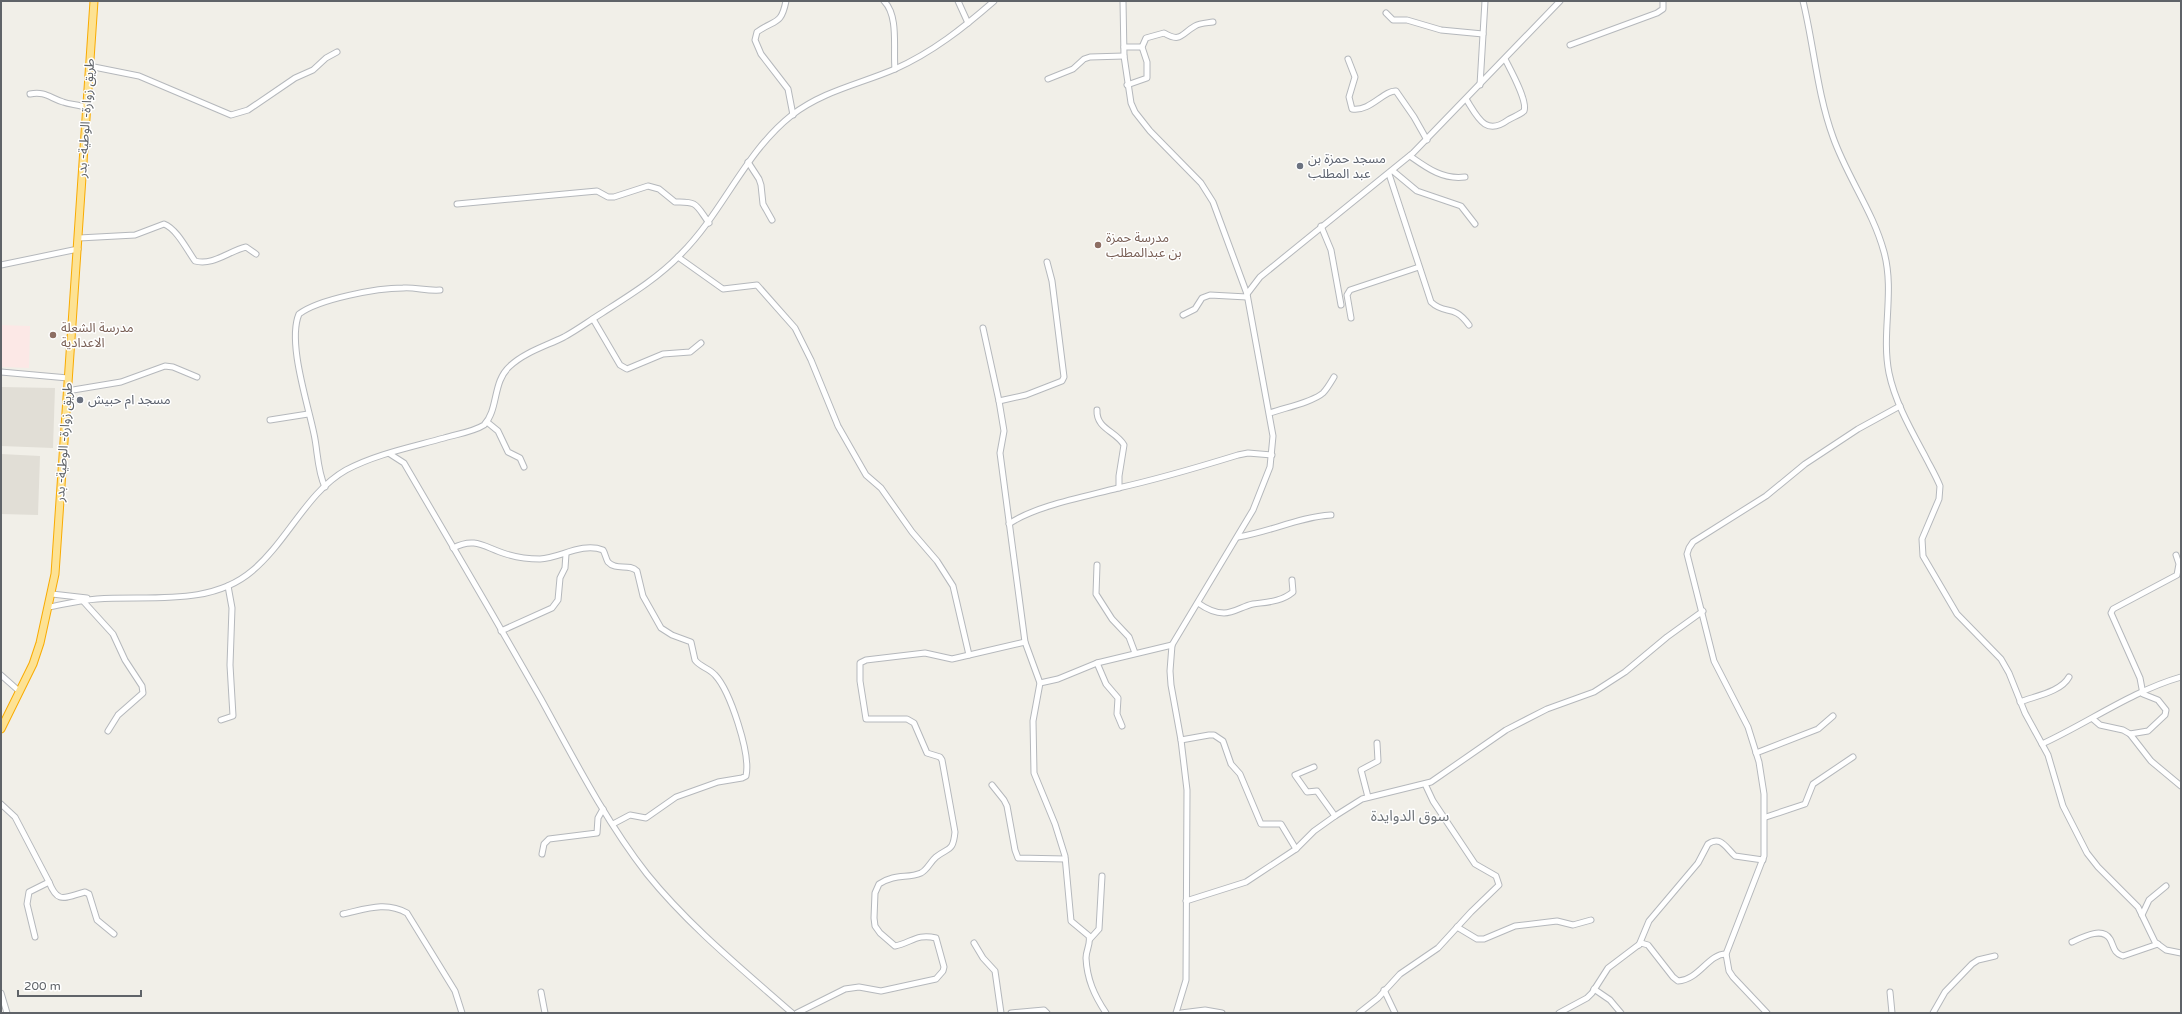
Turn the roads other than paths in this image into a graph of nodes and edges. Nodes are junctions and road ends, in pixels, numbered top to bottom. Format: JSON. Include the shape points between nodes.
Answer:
{"nodes":[{"id":1,"x":94,"y":1,"type":"edge"},
{"id":2,"x":786,"y":1,"type":"edge"},
{"id":3,"x":884,"y":1,"type":"edge"},
{"id":4,"x":958,"y":1,"type":"edge"},
{"id":5,"x":994,"y":1,"type":"edge"},
{"id":6,"x":1122,"y":1,"type":"edge"},
{"id":7,"x":1485,"y":1,"type":"edge"},
{"id":8,"x":1560,"y":1,"type":"edge"},
{"id":9,"x":1663,"y":1,"type":"edge"},
{"id":10,"x":1803,"y":1,"type":"edge"},
{"id":11,"x":1386,"y":13,"type":"dead end"},
{"id":12,"x":1213,"y":22,"type":"dead end"},
{"id":13,"x":968,"y":23,"type":"junction"},
{"id":14,"x":1483,"y":34,"type":"junction"},
{"id":15,"x":1570,"y":45,"type":"dead end"},
{"id":16,"x":1124,"y":47,"type":"junction"},
{"id":17,"x":1142,"y":47,"type":"junction"},
{"id":18,"x":337,"y":52,"type":"dead end"},
{"id":19,"x":1124,"y":56,"type":"junction"},
{"id":20,"x":1348,"y":59,"type":"dead end"},
{"id":21,"x":1505,"y":59,"type":"junction"},
{"id":22,"x":89,"y":66,"type":"junction"},
{"id":23,"x":895,"y":69,"type":"junction"},
{"id":24,"x":1048,"y":79,"type":"dead end"},
{"id":25,"x":1127,"y":85,"type":"junction"},
{"id":26,"x":1480,"y":85,"type":"junction"},
{"id":27,"x":30,"y":94,"type":"dead end"},
{"id":28,"x":1466,"y":100,"type":"junction"},
{"id":29,"x":87,"y":108,"type":"junction"},
{"id":30,"x":793,"y":114,"type":"junction"},
{"id":31,"x":1427,"y":140,"type":"junction"},
{"id":32,"x":1410,"y":156,"type":"junction"},
{"id":33,"x":748,"y":162,"type":"junction"},
{"id":34,"x":1391,"y":172,"type":"junction"},
{"id":35,"x":1465,"y":177,"type":"dead end"},
{"id":36,"x":457,"y":204,"type":"dead end"},
{"id":37,"x":772,"y":220,"type":"dead end"},
{"id":38,"x":709,"y":223,"type":"junction"},
{"id":39,"x":1475,"y":224,"type":"dead end"},
{"id":40,"x":1321,"y":226,"type":"junction"},
{"id":41,"x":79,"y":238,"type":"junction"},
{"id":42,"x":78,"y":249,"type":"junction"},
{"id":43,"x":256,"y":254,"type":"dead end"},
{"id":44,"x":678,"y":257,"type":"junction"},
{"id":45,"x":1047,"y":262,"type":"dead end"},
{"id":46,"x":1,"y":264,"type":"edge"},
{"id":47,"x":1419,"y":267,"type":"junction"},
{"id":48,"x":440,"y":290,"type":"dead end"},
{"id":49,"x":1247,"y":296,"type":"junction"},
{"id":50,"x":1342,"y":305,"type":"dead end"},
{"id":51,"x":1183,"y":314,"type":"dead end"},
{"id":52,"x":593,"y":318,"type":"junction"},
{"id":53,"x":1351,"y":318,"type":"dead end"},
{"id":54,"x":1469,"y":325,"type":"dead end"},
{"id":55,"x":983,"y":328,"type":"dead end"},
{"id":56,"x":701,"y":343,"type":"dead end"},
{"id":57,"x":1,"y":372,"type":"edge"},
{"id":58,"x":197,"y":377,"type":"dead end"},
{"id":59,"x":1334,"y":377,"type":"dead end"},
{"id":60,"x":68,"y":378,"type":"junction"},
{"id":61,"x":68,"y":391,"type":"junction"},
{"id":62,"x":999,"y":401,"type":"junction"},
{"id":63,"x":1900,"y":406,"type":"junction"},
{"id":64,"x":1097,"y":410,"type":"dead end"},
{"id":65,"x":1270,"y":413,"type":"junction"},
{"id":66,"x":308,"y":414,"type":"junction"},
{"id":67,"x":270,"y":420,"type":"dead end"},
{"id":68,"x":487,"y":422,"type":"junction"},
{"id":69,"x":406,"y":449,"type":"junction"},
{"id":70,"x":390,"y":454,"type":"junction"},
{"id":71,"x":1272,"y":455,"type":"junction"},
{"id":72,"x":404,"y":463,"type":"junction"},
{"id":73,"x":524,"y":467,"type":"dead end"},
{"id":74,"x":325,"y":487,"type":"junction"},
{"id":75,"x":1119,"y":488,"type":"junction"},
{"id":76,"x":1331,"y":515,"type":"dead end"},
{"id":77,"x":1009,"y":524,"type":"junction"},
{"id":78,"x":1238,"y":537,"type":"junction"},
{"id":79,"x":453,"y":548,"type":"junction"},
{"id":80,"x":566,"y":554,"type":"junction"},
{"id":81,"x":2176,"y":555,"type":"dead end"},
{"id":82,"x":1097,"y":565,"type":"dead end"},
{"id":83,"x":1292,"y":580,"type":"dead end"},
{"id":84,"x":228,"y":586,"type":"junction"},
{"id":85,"x":52,"y":594,"type":"junction"},
{"id":86,"x":96,"y":599,"type":"junction"},
{"id":87,"x":83,"y":600,"type":"junction"},
{"id":88,"x":1198,"y":603,"type":"junction"},
{"id":89,"x":49,"y":607,"type":"junction"},
{"id":90,"x":1703,"y":612,"type":"junction"},
{"id":91,"x":501,"y":631,"type":"junction"},
{"id":92,"x":1025,"y":642,"type":"junction"},
{"id":93,"x":1172,"y":645,"type":"junction"},
{"id":94,"x":1135,"y":653,"type":"junction"},
{"id":95,"x":969,"y":655,"type":"junction"},
{"id":96,"x":1097,"y":663,"type":"junction"},
{"id":97,"x":1,"y":675,"type":"edge"},
{"id":98,"x":2068,"y":677,"type":"dead end"},
{"id":99,"x":2181,"y":677,"type":"edge"},
{"id":100,"x":1040,"y":684,"type":"junction"},
{"id":101,"x":19,"y":691,"type":"junction"},
{"id":102,"x":2143,"y":692,"type":"junction"},
{"id":103,"x":2020,"y":702,"type":"junction"},
{"id":104,"x":1833,"y":716,"type":"dead end"},
{"id":105,"x":2093,"y":719,"type":"junction"},
{"id":106,"x":222,"y":720,"type":"dead end"},
{"id":107,"x":1122,"y":726,"type":"dead end"},
{"id":108,"x":1,"y":728,"type":"edge"},
{"id":109,"x":108,"y":731,"type":"dead end"},
{"id":110,"x":2130,"y":734,"type":"junction"},
{"id":111,"x":1181,"y":740,"type":"junction"},
{"id":112,"x":1377,"y":743,"type":"dead end"},
{"id":113,"x":2042,"y":744,"type":"junction"},
{"id":114,"x":1756,"y":753,"type":"junction"},
{"id":115,"x":1853,"y":757,"type":"dead end"},
{"id":116,"x":1314,"y":766,"type":"dead end"},
{"id":117,"x":1425,"y":784,"type":"junction"},
{"id":118,"x":992,"y":785,"type":"dead end"},
{"id":119,"x":2181,"y":786,"type":"edge"},
{"id":120,"x":1368,"y":797,"type":"junction"},
{"id":121,"x":1,"y":804,"type":"edge"},
{"id":122,"x":603,"y":808,"type":"junction"},
{"id":123,"x":1335,"y":816,"type":"junction"},
{"id":124,"x":1766,"y":817,"type":"junction"},
{"id":125,"x":613,"y":824,"type":"junction"},
{"id":126,"x":1296,"y":849,"type":"junction"},
{"id":127,"x":542,"y":854,"type":"dead end"},
{"id":128,"x":1065,"y":859,"type":"junction"},
{"id":129,"x":1763,"y":860,"type":"junction"},
{"id":130,"x":1102,"y":876,"type":"dead end"},
{"id":131,"x":49,"y":882,"type":"junction"},
{"id":132,"x":2166,"y":886,"type":"dead end"},
{"id":133,"x":1186,"y":901,"type":"junction"},
{"id":134,"x":343,"y":914,"type":"dead end"},
{"id":135,"x":2142,"y":915,"type":"junction"},
{"id":136,"x":1591,"y":920,"type":"dead end"},
{"id":137,"x":1457,"y":927,"type":"junction"},
{"id":138,"x":114,"y":934,"type":"dead end"},
{"id":139,"x":35,"y":937,"type":"dead end"},
{"id":140,"x":1090,"y":939,"type":"junction"},
{"id":141,"x":974,"y":942,"type":"dead end"},
{"id":142,"x":2072,"y":942,"type":"dead end"},
{"id":143,"x":1639,"y":944,"type":"junction"},
{"id":144,"x":2158,"y":944,"type":"junction"},
{"id":145,"x":2181,"y":953,"type":"edge"},
{"id":146,"x":1726,"y":954,"type":"junction"},
{"id":147,"x":1995,"y":956,"type":"dead end"},
{"id":148,"x":1594,"y":989,"type":"junction"},
{"id":149,"x":1384,"y":990,"type":"junction"},
{"id":150,"x":541,"y":992,"type":"dead end"},
{"id":151,"x":1890,"y":992,"type":"dead end"},
{"id":152,"x":1,"y":993,"type":"edge"},
{"id":153,"x":7,"y":1013,"type":"edge"},
{"id":154,"x":462,"y":1013,"type":"edge"},
{"id":155,"x":546,"y":1013,"type":"edge"},
{"id":156,"x":792,"y":1013,"type":"edge"},
{"id":157,"x":797,"y":1013,"type":"edge"},
{"id":158,"x":1002,"y":1013,"type":"edge"},
{"id":159,"x":1011,"y":1013,"type":"edge"},
{"id":160,"x":1047,"y":1013,"type":"edge"},
{"id":161,"x":1106,"y":1013,"type":"edge"},
{"id":162,"x":1176,"y":1013,"type":"edge"},
{"id":163,"x":1181,"y":1013,"type":"edge"},
{"id":164,"x":1222,"y":1013,"type":"edge"},
{"id":165,"x":1359,"y":1013,"type":"edge"},
{"id":166,"x":1395,"y":1013,"type":"edge"},
{"id":167,"x":1559,"y":1013,"type":"edge"},
{"id":168,"x":1621,"y":1013,"type":"edge"},
{"id":169,"x":1767,"y":1013,"type":"edge"},
{"id":170,"x":1892,"y":1013,"type":"edge"},
{"id":171,"x":1933,"y":1013,"type":"edge"}],
"edges":[{"from":1,"to":22,"type":"highway","name":"طريق زوارة- الوطية- بدر"},
{"from":2,"to":30,"type":"street","via":[[784,15],[757,32],[755,40],[761,54],[788,89]]},
{"from":3,"to":23,"type":"street","via":[[893,25]]},
{"from":4,"to":13,"type":"street"},
{"from":5,"to":13,"type":"street"},
{"from":6,"to":16,"type":"street"},
{"from":7,"to":14,"type":"street"},
{"from":8,"to":21,"type":"street"},
{"from":9,"to":15,"type":"street","via":[[1663,9],[1656,13]]},
{"from":10,"to":63,"type":"street","via":[[1829,127],[1875,224],[1886,258],[1889,289],[1888,367]]},
{"from":11,"to":14,"type":"street","via":[[1393,20],[1407,20],[1441,30]]},
{"from":12,"to":17,"type":"street","via":[[1194,26],[1179,38],[1171,38],[1164,33],[1150,36]]},
{"from":13,"to":23,"type":"street","via":[[922,56]]},
{"from":14,"to":26,"type":"street"},
{"from":16,"to":17,"type":"street"},
{"from":16,"to":19,"type":"street"},
{"from":17,"to":25,"type":"street","via":[[1147,62],[1147,78]]},
{"from":18,"to":22,"type":"street","via":[[248,110],[231,115],[139,76]]},
{"from":19,"to":24,"type":"street","via":[[1090,57],[1073,69]]},
{"from":19,"to":25,"type":"street"},
{"from":20,"to":31,"type":"street","via":[[1355,77],[1349,97],[1352,108],[1372,104],[1396,91]]},
{"from":21,"to":26,"type":"street"},
{"from":21,"to":28,"type":"street","via":[[1521,94],[1525,108],[1521,113],[1501,125],[1486,125],[1481,123]]},
{"from":22,"to":29,"type":"highway","name":"طريق زوارة- الوطية- بدر"},
{"from":23,"to":30,"type":"street","via":[[832,92]]},
{"from":25,"to":49,"type":"street","via":[[1131,103],[1140,120],[1208,192],[1230,244]]},
{"from":26,"to":28,"type":"street"},
{"from":27,"to":29,"type":"street","via":[[44,93],[62,102]]},
{"from":28,"to":31,"type":"street"},
{"from":29,"to":41,"type":"highway","name":"طريق زوارة- الوطية- بدر"},
{"from":30,"to":33,"type":"street","via":[[768,136]]},
{"from":31,"to":32,"type":"street"},
{"from":32,"to":34,"type":"street"},
{"from":32,"to":35,"type":"street","via":[[1449,178]]},
{"from":33,"to":37,"type":"street","via":[[759,178],[762,204]]},
{"from":33,"to":38,"type":"street"},
{"from":34,"to":39,"type":"street","via":[[1417,191],[1461,206]]},
{"from":34,"to":40,"type":"street"},
{"from":34,"to":47,"type":"street"},
{"from":36,"to":38,"type":"street","via":[[597,191],[614,197],[648,186],[659,189],[676,202],[691,201]]},
{"from":38,"to":44,"type":"street"},
{"from":40,"to":49,"type":"street","via":[[1260,277]]},
{"from":40,"to":50,"type":"street","via":[[1331,250]]},
{"from":41,"to":42,"type":"highway","name":"طريق زوارة- الوطية- بدر"},
{"from":41,"to":43,"type":"street","via":[[135,235],[164,224],[176,234],[195,261],[209,262],[246,247]]},
{"from":42,"to":46,"type":"street"},
{"from":42,"to":60,"type":"highway","name":"طريق زوارة- الوطية- بدر"},
{"from":44,"to":52,"type":"street","via":[[646,285]]},
{"from":44,"to":95,"type":"street","via":[[723,290],[757,285],[795,328],[838,426],[866,475],[881,488],[953,586]]},
{"from":45,"to":62,"type":"street","via":[[1052,281],[1064,378],[1050,387]]},
{"from":47,"to":53,"type":"street","via":[[1350,290],[1347,298]]},
{"from":47,"to":54,"type":"street","via":[[1430,302],[1458,313]]},
{"from":48,"to":66,"type":"street","via":[[405,288],[364,293],[328,302],[299,314],[296,344]]},
{"from":49,"to":51,"type":"street","via":[[1210,295],[1202,298],[1195,309]]},
{"from":49,"to":65,"type":"street"},
{"from":52,"to":56,"type":"street","via":[[620,365],[626,369],[663,354],[690,352]]},
{"from":52,"to":68,"type":"street","via":[[508,367],[496,391]]},
{"from":55,"to":62,"type":"street"},
{"from":57,"to":60,"type":"street"},
{"from":58,"to":61,"type":"street","via":[[165,366],[121,382]]},
{"from":59,"to":65,"type":"street","via":[[1323,393],[1313,400]]},
{"from":60,"to":61,"type":"highway","name":"طريق زوارة- الوطية- بدر"},
{"from":61,"to":85,"type":"highway","name":"طريق زوارة- الوطية- بدر"},
{"from":62,"to":77,"type":"street","via":[[1004,431],[1000,453]]},
{"from":63,"to":90,"type":"street","via":[[1858,429],[1805,464],[1766,496],[1693,542],[1688,554]]},
{"from":63,"to":103,"type":"street","via":[[1940,488],[1939,499],[1922,539],[1923,556],[1957,614],[2004,663]]},
{"from":64,"to":75,"type":"street","via":[[1097,417],[1104,428],[1121,439],[1124,445]]},
{"from":65,"to":71,"type":"street","via":[[1274,436]]},
{"from":66,"to":67,"type":"street"},
{"from":66,"to":74,"type":"street","via":[[314,433],[319,472]]},
{"from":68,"to":69,"type":"street","via":[[479,428]]},
{"from":68,"to":73,"type":"street","via":[[500,434],[508,452],[521,459]]},
{"from":69,"to":70,"type":"street"},
{"from":69,"to":72,"type":"street"},
{"from":70,"to":72,"type":"street"},
{"from":70,"to":74,"type":"street","via":[[357,464],[341,473]]},
{"from":71,"to":75,"type":"street","via":[[1238,455]]},
{"from":71,"to":78,"type":"street","via":[[1263,487]]},
{"from":72,"to":79,"type":"street"},
{"from":74,"to":84,"type":"street","via":[[315,496],[270,555],[250,573]]},
{"from":75,"to":77,"type":"street","via":[[1073,499]]},
{"from":76,"to":78,"type":"street","via":[[1299,520],[1261,533]]},
{"from":77,"to":92,"type":"street"},
{"from":78,"to":88,"type":"street"},
{"from":79,"to":80,"type":"street","via":[[472,542],[515,556],[540,559]]},
{"from":79,"to":91,"type":"street"},
{"from":80,"to":91,"type":"street","via":[[558,600],[552,608]]},
{"from":80,"to":125,"type":"street","via":[[587,548],[598,548],[603,550],[608,562],[616,567],[628,567],[637,571],[643,596],[661,628],[691,642],[695,660],[715,675],[725,691],[742,734],[746,776],[718,782],[676,797],[646,818],[630,815]]},
{"from":81,"to":102,"type":"street","via":[[2179,564],[2177,575],[2113,608],[2111,613],[2140,678]]},
{"from":82,"to":94,"type":"street","via":[[1096,594],[1112,619],[1129,637]]},
{"from":83,"to":88,"type":"street","via":[[1293,592],[1287,597],[1267,603],[1252,604],[1246,608],[1223,613]]},
{"from":84,"to":86,"type":"street","via":[[205,594],[188,596]]},
{"from":84,"to":106,"type":"street","via":[[232,608],[230,666],[233,716]]},
{"from":85,"to":86,"type":"street"},
{"from":85,"to":89,"type":"highway","name":"طريق زوارة- الوطية- بدر"},
{"from":86,"to":87,"type":"street"},
{"from":87,"to":89,"type":"street"},
{"from":87,"to":109,"type":"street","via":[[113,634],[125,660],[142,686],[143,693],[118,716]]},
{"from":88,"to":93,"type":"street"},
{"from":89,"to":101,"type":"highway","name":"طريق زوارة- الوطية- بدر","via":[[40,643]]},
{"from":90,"to":114,"type":"street","via":[[1717,668],[1739,707]]},
{"from":90,"to":117,"type":"street","via":[[1667,637],[1625,672],[1594,692],[1530,716]]},
{"from":91,"to":122,"type":"street"},
{"from":92,"to":95,"type":"street"},
{"from":92,"to":100,"type":"street"},
{"from":93,"to":94,"type":"street"},
{"from":93,"to":111,"type":"street","via":[[1171,685]]},
{"from":94,"to":96,"type":"street"},
{"from":95,"to":157,"type":"street","via":[[948,659],[925,653],[866,660],[859,666],[866,719],[868,721],[903,718],[914,723],[927,753],[940,757],[944,764],[954,817],[955,832],[952,846],[922,872],[892,877],[879,884],[875,893],[874,918],[875,926],[892,945],[898,946],[913,938],[936,938],[944,965],[943,971],[936,979],[891,990],[859,987],[845,989]]},
{"from":96,"to":100,"type":"street"},
{"from":96,"to":107,"type":"street","via":[[1106,684],[1118,698],[1117,714]]},
{"from":97,"to":101,"type":"street"},
{"from":98,"to":103,"type":"street","via":[[2064,684]]},
{"from":99,"to":102,"type":"street"},
{"from":100,"to":128,"type":"street","via":[[1033,721],[1034,773],[1055,824]]},
{"from":101,"to":108,"type":"highway","name":"طريق زوارة- الوطية- بدر"},
{"from":102,"to":105,"type":"street"},
{"from":102,"to":110,"type":"street","via":[[2162,703],[2166,710],[2148,731]]},
{"from":103,"to":113,"type":"street"},
{"from":104,"to":114,"type":"street","via":[[1818,729]]},
{"from":105,"to":110,"type":"street","via":[[2100,726],[2123,730]]},
{"from":105,"to":113,"type":"street"},
{"from":110,"to":119,"type":"street","via":[[2151,761]]},
{"from":111,"to":126,"type":"street","via":[[1209,735],[1219,737],[1223,741],[1231,764],[1243,780],[1260,824],[1281,824]]},
{"from":111,"to":133,"type":"street","via":[[1186,790]]},
{"from":112,"to":120,"type":"street","via":[[1378,761],[1361,770]]},
{"from":113,"to":135,"type":"street","via":[[2053,768],[2063,806],[2087,853]]},
{"from":114,"to":124,"type":"street"},
{"from":115,"to":124,"type":"street","via":[[1814,784],[1805,804]]},
{"from":116,"to":123,"type":"street","via":[[1295,775],[1306,792],[1317,791]]},
{"from":117,"to":120,"type":"street"},
{"from":117,"to":137,"type":"street","via":[[1433,801],[1476,864],[1492,873],[1500,883],[1497,890]]},
{"from":118,"to":128,"type":"street","via":[[1007,806],[1018,858]]},
{"from":120,"to":123,"type":"street"},
{"from":121,"to":131,"type":"street","via":[[15,817]]},
{"from":122,"to":125,"type":"street"},
{"from":122,"to":127,"type":"street","via":[[598,818],[597,833],[549,839],[544,844]]},
{"from":123,"to":126,"type":"street","via":[[1314,831]]},
{"from":124,"to":129,"type":"street"},
{"from":125,"to":156,"type":"street","via":[[648,874],[687,918]]},
{"from":126,"to":133,"type":"street","via":[[1246,882]]},
{"from":128,"to":140,"type":"street","via":[[1071,921]]},
{"from":129,"to":143,"type":"street","via":[[1735,856],[1723,842],[1708,844],[1698,863],[1649,921]]},
{"from":129,"to":146,"type":"street"},
{"from":130,"to":140,"type":"street","via":[[1099,929]]},
{"from":131,"to":138,"type":"street","via":[[57,896],[66,898],[85,892],[89,894],[97,920]]},
{"from":131,"to":139,"type":"street","via":[[29,892],[27,898]]},
{"from":132,"to":135,"type":"street","via":[[2149,900]]},
{"from":133,"to":162,"type":"street","via":[[1186,980]]},
{"from":134,"to":154,"type":"street","via":[[383,905],[407,913],[455,991]]},
{"from":135,"to":144,"type":"street","via":[[2153,940]]},
{"from":136,"to":137,"type":"street","via":[[1573,925],[1557,921],[1515,926],[1481,939]]},
{"from":137,"to":149,"type":"street","via":[[1438,948],[1400,974]]},
{"from":140,"to":161,"type":"street","via":[[1086,956],[1089,980]]},
{"from":141,"to":158,"type":"street","via":[[994,971]]},
{"from":142,"to":144,"type":"street","via":[[2089,934],[2105,935],[2115,952],[2122,956]]},
{"from":143,"to":146,"type":"street","via":[[1648,945],[1678,981],[1700,972],[1718,954]]},
{"from":143,"to":148,"type":"street","via":[[1612,964]]},
{"from":144,"to":145,"type":"street","via":[[2166,950]]},
{"from":146,"to":169,"type":"street","via":[[1729,971],[1733,977]]},
{"from":147,"to":171,"type":"street","via":[[1972,964],[1944,992]]},
{"from":148,"to":167,"type":"street","via":[[1587,998]]},
{"from":148,"to":168,"type":"street","via":[[1610,1000]]},
{"from":149,"to":165,"type":"street"},
{"from":149,"to":166,"type":"street"},
{"from":150,"to":155,"type":"street"},
{"from":151,"to":170,"type":"street"},
{"from":152,"to":153,"type":"street"},
{"from":159,"to":160,"type":"street","via":[[1044,1010]]},
{"from":163,"to":164,"type":"street","via":[[1205,1010]]}]}
